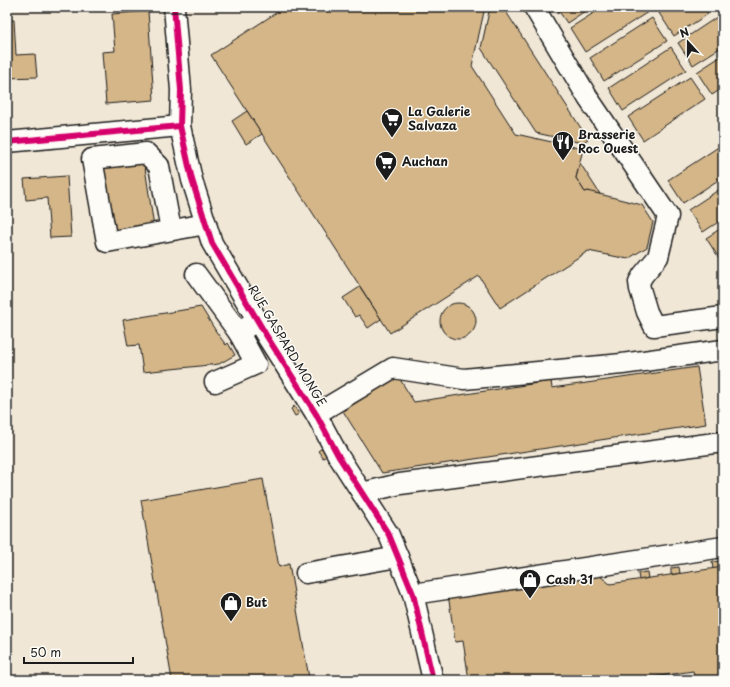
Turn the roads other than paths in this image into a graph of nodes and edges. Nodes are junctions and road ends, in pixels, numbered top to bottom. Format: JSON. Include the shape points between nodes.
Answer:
{"nodes":[{"id":1,"x":174,"y":7,"type":"edge"},
{"id":2,"x":534,"y":7,"type":"edge"},
{"id":3,"x":180,"y":126,"type":"junction"},
{"id":4,"x":7,"y":142,"type":"edge"},
{"id":5,"x":206,"y":224,"type":"junction"},
{"id":6,"x":171,"y":230,"type":"junction"},
{"id":7,"x":196,"y":274,"type":"dead end"},
{"id":8,"x":723,"y":317,"type":"edge"},
{"id":9,"x":257,"y":320,"type":"junction"},
{"id":10,"x":239,"y":333,"type":"junction"},
{"id":11,"x":723,"y":350,"type":"edge"},
{"id":12,"x":215,"y":382,"type":"dead end"},
{"id":13,"x":316,"y":414,"type":"junction"},
{"id":14,"x":723,"y":442,"type":"edge"},
{"id":15,"x":362,"y":493,"type":"junction"},
{"id":16,"x":723,"y":548,"type":"edge"},
{"id":17,"x":398,"y":557,"type":"junction"},
{"id":18,"x":306,"y":573,"type":"dead end"},
{"id":19,"x":413,"y":594,"type":"junction"},
{"id":20,"x":433,"y":680,"type":"edge"}],
"edges":[{"from":1,"to":3,"type":"street","name":"RUE GASPARD MONGE","via":[[181,90]]},
{"from":2,"to":8,"type":"street","via":[[588,98],[668,216],[658,257],[639,282],[647,312],[654,326]]},
{"from":3,"to":4,"type":"street"},
{"from":3,"to":5,"type":"street","name":"RUE GASPARD MONGE","via":[[192,180]]},
{"from":5,"to":6,"type":"street"},
{"from":5,"to":9,"type":"street","name":"RUE GASPARD MONGE","via":[[212,243]]},
{"from":6,"to":6,"type":"street","via":[[159,166],[146,153],[92,159],[107,242]]},
{"from":7,"to":10,"type":"street"},
{"from":9,"to":10,"type":"street"},
{"from":9,"to":13,"type":"street","name":"RUE GASPARD MONGE"},
{"from":10,"to":12,"type":"street","via":[[256,364]]},
{"from":11,"to":13,"type":"street","via":[[622,364],[464,379],[393,368]]},
{"from":13,"to":15,"type":"street","name":"RUE GASPARD MONGE"},
{"from":14,"to":15,"type":"street","via":[[406,483]]},
{"from":15,"to":17,"type":"street","name":"RUE GASPARD MONGE","via":[[389,535]]},
{"from":16,"to":19,"type":"street"},
{"from":17,"to":18,"type":"street"},
{"from":17,"to":19,"type":"street","name":"RUE GASPARD MONGE"},
{"from":19,"to":20,"type":"street","name":"RUE GASPARD MONGE"}]}
